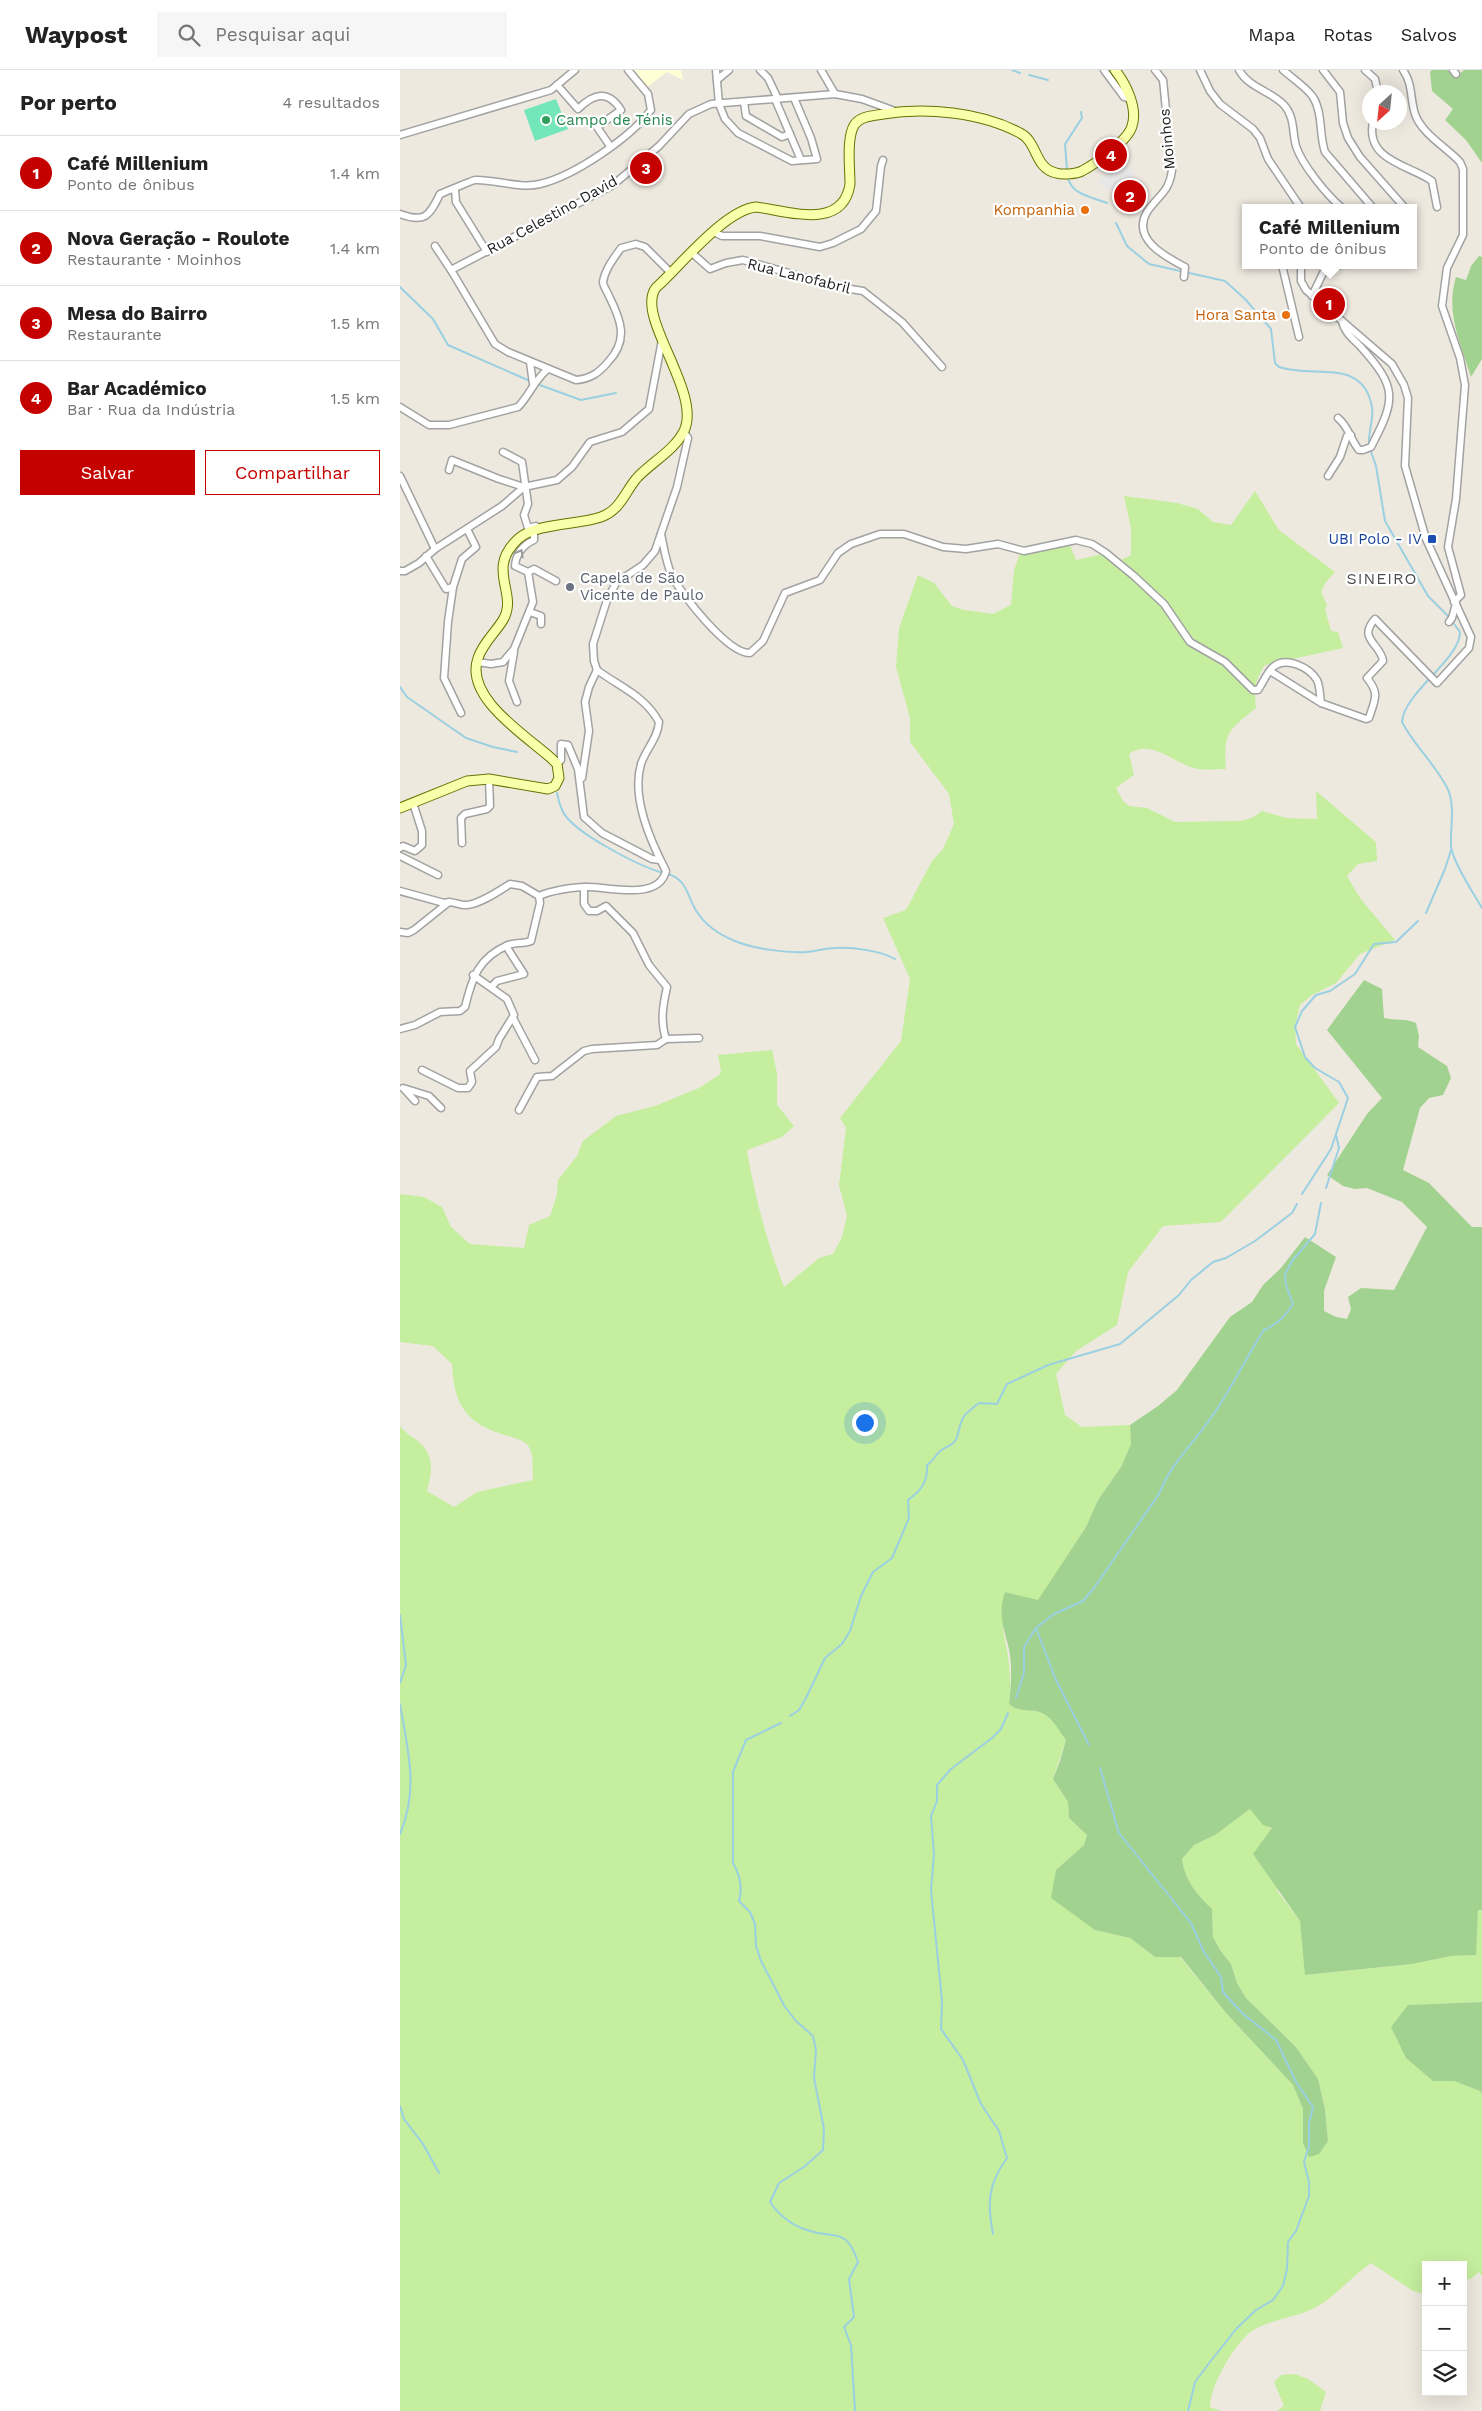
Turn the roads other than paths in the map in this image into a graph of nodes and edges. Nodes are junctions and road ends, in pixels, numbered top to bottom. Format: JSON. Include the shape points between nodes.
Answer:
{"nodes":[{"id":1,"x":575,"y":70,"type":"edge"},
{"id":2,"x":628,"y":70,"type":"edge"},
{"id":3,"x":716,"y":70,"type":"edge"},
{"id":4,"x":730,"y":70,"type":"edge"},
{"id":5,"x":760,"y":70,"type":"edge"},
{"id":6,"x":821,"y":70,"type":"edge"},
{"id":7,"x":1104,"y":70,"type":"edge"},
{"id":8,"x":1115,"y":70,"type":"edge"},
{"id":9,"x":1155,"y":70,"type":"edge"},
{"id":10,"x":1200,"y":70,"type":"edge"},
{"id":11,"x":1239,"y":70,"type":"edge"},
{"id":12,"x":1283,"y":70,"type":"edge"},
{"id":13,"x":1323,"y":70,"type":"edge"},
{"id":14,"x":1365,"y":70,"type":"edge"},
{"id":15,"x":1403,"y":70,"type":"edge"},
{"id":16,"x":717,"y":80,"type":"junction"},
{"id":17,"x":557,"y":85,"type":"junction"},
{"id":18,"x":1376,"y":85,"type":"edge"},
{"id":19,"x":835,"y":94,"type":"junction"},
{"id":20,"x":794,"y":98,"type":"junction"},
{"id":21,"x":777,"y":99,"type":"junction"},
{"id":22,"x":1130,"y":99,"type":"junction"},
{"id":23,"x":744,"y":102,"type":"junction"},
{"id":24,"x":719,"y":104,"type":"junction"},
{"id":25,"x":897,"y":112,"type":"junction"},
{"id":26,"x":1371,"y":130,"type":"edge"},
{"id":27,"x":790,"y":134,"type":"junction"},
{"id":28,"x":400,"y":135,"type":"edge"},
{"id":29,"x":610,"y":146,"type":"junction"},
{"id":30,"x":801,"y":160,"type":"junction"},
{"id":31,"x":884,"y":160,"type":"dead end"},
{"id":32,"x":455,"y":190,"type":"junction"},
{"id":33,"x":1298,"y":204,"type":"edge"},
{"id":34,"x":1339,"y":204,"type":"edge"},
{"id":35,"x":1370,"y":204,"type":"edge"},
{"id":36,"x":1401,"y":204,"type":"edge"},
{"id":37,"x":1437,"y":207,"type":"dead end"},
{"id":38,"x":400,"y":214,"type":"edge"},
{"id":39,"x":714,"y":232,"type":"junction"},
{"id":40,"x":434,"y":246,"type":"dead end"},
{"id":41,"x":487,"y":252,"type":"junction"},
{"id":42,"x":692,"y":253,"type":"junction"},
{"id":43,"x":1283,"y":269,"type":"edge"},
{"id":44,"x":1301,"y":269,"type":"edge"},
{"id":45,"x":1332,"y":269,"type":"edge"},
{"id":46,"x":452,"y":270,"type":"junction"},
{"id":47,"x":671,"y":273,"type":"junction"},
{"id":48,"x":1185,"y":274,"type":"dead end"},
{"id":49,"x":1312,"y":296,"type":"junction"},
{"id":50,"x":1342,"y":321,"type":"junction"},
{"id":51,"x":1299,"y":337,"type":"dead end"},
{"id":52,"x":662,"y":338,"type":"junction"},
{"id":53,"x":530,"y":362,"type":"junction"},
{"id":54,"x":942,"y":367,"type":"dead end"},
{"id":55,"x":548,"y":369,"type":"junction"},
{"id":56,"x":533,"y":384,"type":"junction"},
{"id":57,"x":400,"y":407,"type":"edge"},
{"id":58,"x":1338,"y":418,"type":"dead end"},
{"id":59,"x":684,"y":432,"type":"junction"},
{"id":60,"x":1351,"y":435,"type":"junction"},
{"id":61,"x":503,"y":452,"type":"dead end"},
{"id":62,"x":448,"y":470,"type":"dead end"},
{"id":63,"x":400,"y":476,"type":"edge"},
{"id":64,"x":1328,"y":476,"type":"dead end"},
{"id":65,"x":524,"y":487,"type":"junction"},
{"id":66,"x":549,"y":528,"type":"junction"},
{"id":67,"x":467,"y":529,"type":"junction"},
{"id":68,"x":534,"y":532,"type":"junction"},
{"id":69,"x":661,"y":534,"type":"junction"},
{"id":70,"x":435,"y":549,"type":"junction"},
{"id":71,"x":426,"y":556,"type":"junction"},
{"id":72,"x":400,"y":571,"type":"edge"},
{"id":73,"x":528,"y":572,"type":"junction"},
{"id":74,"x":556,"y":581,"type":"dead end"},
{"id":75,"x":453,"y":587,"type":"junction"},
{"id":76,"x":1455,"y":603,"type":"junction"},
{"id":77,"x":530,"y":612,"type":"junction"},
{"id":78,"x":1450,"y":620,"type":"dead end"},
{"id":79,"x":540,"y":624,"type":"dead end"},
{"id":80,"x":514,"y":648,"type":"junction"},
{"id":81,"x":477,"y":662,"type":"junction"},
{"id":82,"x":597,"y":670,"type":"junction"},
{"id":83,"x":1270,"y":671,"type":"junction"},
{"id":84,"x":517,"y":702,"type":"dead end"},
{"id":85,"x":1322,"y":703,"type":"junction"},
{"id":86,"x":461,"y":713,"type":"dead end"},
{"id":87,"x":557,"y":764,"type":"junction"},
{"id":88,"x":489,"y":779,"type":"junction"},
{"id":89,"x":581,"y":784,"type":"junction"},
{"id":90,"x":413,"y":803,"type":"junction"},
{"id":91,"x":400,"y":808,"type":"edge"},
{"id":92,"x":462,"y":843,"type":"dead end"},
{"id":93,"x":400,"y":848,"type":"edge"},
{"id":94,"x":400,"y":856,"type":"edge"},
{"id":95,"x":660,"y":860,"type":"junction"},
{"id":96,"x":438,"y":875,"type":"dead end"},
{"id":97,"x":584,"y":887,"type":"junction"},
{"id":98,"x":400,"y":891,"type":"edge"},
{"id":99,"x":539,"y":896,"type":"junction"},
{"id":100,"x":450,"y":901,"type":"junction"},
{"id":101,"x":400,"y":932,"type":"edge"},
{"id":102,"x":506,"y":946,"type":"junction"},
{"id":103,"x":473,"y":975,"type":"junction"},
{"id":104,"x":491,"y":987,"type":"junction"},
{"id":105,"x":513,"y":1018,"type":"junction"},
{"id":106,"x":400,"y":1029,"type":"edge"},
{"id":107,"x":699,"y":1038,"type":"dead end"},
{"id":108,"x":666,"y":1039,"type":"junction"},
{"id":109,"x":535,"y":1060,"type":"dead end"},
{"id":110,"x":422,"y":1070,"type":"dead end"},
{"id":111,"x":402,"y":1087,"type":"edge"},
{"id":112,"x":415,"y":1101,"type":"dead end"},
{"id":113,"x":441,"y":1108,"type":"dead end"},
{"id":114,"x":519,"y":1110,"type":"dead end"}],
"edges":[{"from":1,"to":17,"type":"street"},
{"from":2,"to":29,"type":"street","via":[[648,94],[651,110],[640,125]]},
{"from":3,"to":16,"type":"street"},
{"from":4,"to":16,"type":"street"},
{"from":5,"to":21,"type":"street","via":[[771,83]]},
{"from":6,"to":19,"type":"street"},
{"from":7,"to":22,"type":"street","via":[[1124,97]]},
{"from":8,"to":22,"type":"street"},
{"from":9,"to":48,"type":"street","name":"Moinhos","via":[[1162,80],[1172,170],[1170,184],[1146,213],[1143,230],[1146,238],[1162,254],[1186,267]]},
{"from":10,"to":33,"type":"street","via":[[1220,104],[1260,138],[1268,159]]},
{"from":11,"to":34,"type":"street","via":[[1243,78],[1283,104],[1292,123],[1296,147],[1310,170]]},
{"from":12,"to":35,"type":"street","via":[[1312,96],[1317,106],[1325,152]]},
{"from":13,"to":36,"type":"street","via":[[1340,92],[1348,138],[1360,158]]},
{"from":14,"to":18,"type":"street"},
{"from":15,"to":76,"type":"street","via":[[1411,87],[1420,124],[1460,162],[1463,169],[1463,235],[1447,268],[1442,306],[1460,358],[1465,385],[1456,499],[1448,536],[1450,560],[1461,595]]},
{"from":16,"to":24,"type":"street"},
{"from":17,"to":28,"type":"street","via":[[551,90]]},
{"from":17,"to":29,"type":"street","via":[[578,109],[589,98],[600,96],[618,105],[621,110],[597,127]]},
{"from":19,"to":20,"type":"street","name":"Rua Celestino David"},
{"from":19,"to":25,"type":"street","name":"Rua Celestino David","via":[[862,99]]},
{"from":20,"to":21,"type":"street","name":"Rua Celestino David"},
{"from":20,"to":30,"type":"street","via":[[817,159]]},
{"from":21,"to":23,"type":"street","name":"Rua Celestino David"},
{"from":21,"to":27,"type":"street"},
{"from":22,"to":25,"type":"street","via":[[1134,112],[1132,127],[1126,137],[1080,172],[1060,174],[1046,170],[1030,141],[1012,129],[949,112]]},
{"from":23,"to":24,"type":"street","name":"Rua Celestino David"},
{"from":23,"to":27,"type":"street","via":[[746,116],[782,137]]},
{"from":24,"to":30,"type":"street","via":[[725,118],[738,133],[792,161]]},
{"from":24,"to":41,"type":"street","name":"Rua Celestino David","via":[[688,114],[659,146],[613,185]]},
{"from":25,"to":39,"type":"street","via":[[858,120],[850,132],[849,192],[832,211],[813,215],[746,208]]},
{"from":26,"to":37,"type":"street","via":[[1381,152],[1398,166],[1432,181]]},
{"from":27,"to":30,"type":"street"},
{"from":29,"to":32,"type":"street","via":[[566,174],[539,185],[503,185],[474,180]]},
{"from":31,"to":39,"type":"street","via":[[876,210],[861,228],[833,244],[820,246],[760,236],[722,236]]},
{"from":32,"to":38,"type":"street","via":[[440,194],[424,218]]},
{"from":32,"to":41,"type":"street","via":[[456,202]]},
{"from":39,"to":42,"type":"street"},
{"from":40,"to":46,"type":"street"},
{"from":41,"to":46,"type":"street","name":"Rua Celestino David"},
{"from":42,"to":47,"type":"street"},
{"from":42,"to":54,"type":"street","name":"Rua Lanofabril","via":[[710,269],[743,260],[838,288],[863,291],[902,322]]},
{"from":43,"to":51,"type":"street"},
{"from":44,"to":49,"type":"street","via":[[1301,280]]},
{"from":45,"to":49,"type":"street","via":[[1323,273]]},
{"from":46,"to":53,"type":"street","via":[[495,344]]},
{"from":47,"to":52,"type":"street","via":[[654,291],[652,299],[652,310]]},
{"from":47,"to":55,"type":"street","via":[[645,248],[636,244],[621,248],[606,269],[603,284],[621,323],[622,338],[618,350],[588,379],[576,380]]},
{"from":49,"to":50,"type":"street"},
{"from":50,"to":60,"type":"street","via":[[1343,329],[1383,375],[1389,393],[1388,413],[1369,448],[1358,450]]},
{"from":50,"to":76,"type":"street","via":[[1392,364],[1404,385],[1408,398],[1405,466],[1426,539]]},
{"from":52,"to":59,"type":"street","via":[[687,410]]},
{"from":52,"to":65,"type":"street","via":[[649,409],[622,432],[590,442],[572,467],[557,480]]},
{"from":53,"to":55,"type":"street"},
{"from":53,"to":56,"type":"street"},
{"from":55,"to":56,"type":"street"},
{"from":56,"to":57,"type":"street","via":[[518,407],[449,425],[429,425]]},
{"from":58,"to":60,"type":"street"},
{"from":59,"to":66,"type":"street","via":[[636,480],[612,513]]},
{"from":59,"to":69,"type":"street","via":[[688,438],[686,453]]},
{"from":60,"to":64,"type":"street","via":[[1347,436],[1340,458]]},
{"from":61,"to":65,"type":"street","via":[[522,462]]},
{"from":62,"to":65,"type":"street","via":[[452,460]]},
{"from":63,"to":70,"type":"street"},
{"from":65,"to":66,"type":"street","via":[[528,504],[524,515],[528,528],[540,525]]},
{"from":65,"to":67,"type":"street"},
{"from":66,"to":68,"type":"street"},
{"from":67,"to":70,"type":"street"},
{"from":67,"to":75,"type":"street","via":[[476,547],[462,559]]},
{"from":73,"to":68,"type":"street","one_way":true,"via":[[515,566],[525,544],[534,540]]},
{"from":68,"to":81,"type":"street","via":[[518,539],[506,556],[502,572],[508,608]]},
{"from":69,"to":82,"type":"street","via":[[649,558],[612,588],[593,644]]},
{"from":69,"to":83,"type":"street","via":[[673,577],[720,637],[744,653],[750,653],[763,641],[785,593],[820,580],[838,553],[851,544],[880,534],[904,534],[943,547],[966,549],[998,544],[1024,551],[1076,540],[1092,544],[1164,604],[1190,642],[1225,662],[1256,690]]},
{"from":70,"to":71,"type":"street"},
{"from":71,"to":72,"type":"street"},
{"from":71,"to":75,"type":"street","via":[[446,588]]},
{"from":73,"to":74,"type":"street","via":[[534,569]]},
{"from":73,"to":77,"type":"street","via":[[532,592]]},
{"from":75,"to":86,"type":"street","via":[[444,678]]},
{"from":76,"to":78,"type":"street"},
{"from":76,"to":85,"type":"street","via":[[1471,637],[1469,648],[1437,683],[1374,619],[1368,631],[1383,662],[1367,678],[1376,690],[1369,718]]},
{"from":77,"to":79,"type":"street","via":[[541,616]]},
{"from":77,"to":80,"type":"street"},
{"from":80,"to":81,"type":"street","via":[[502,662]]},
{"from":80,"to":84,"type":"street","via":[[509,681]]},
{"from":81,"to":87,"type":"street","via":[[476,680],[488,702]]},
{"from":82,"to":89,"type":"street","via":[[585,702],[589,731]]},
{"from":82,"to":95,"type":"street","via":[[642,700],[659,722],[641,765],[638,782],[639,798]]},
{"from":83,"to":85,"type":"street"},
{"from":83,"to":85,"type":"street","via":[[1283,662],[1296,664],[1309,672],[1318,681]]},
{"from":87,"to":88,"type":"street","via":[[560,778],[555,786],[540,789]]},
{"from":87,"to":89,"type":"street","via":[[560,744],[568,745]]},
{"from":88,"to":90,"type":"street","via":[[467,782]]},
{"from":88,"to":92,"type":"street","via":[[490,806],[460,818]]},
{"from":89,"to":95,"type":"street","via":[[583,812],[591,825],[637,852]]},
{"from":90,"to":91,"type":"street"},
{"from":90,"to":93,"type":"street","via":[[422,831],[422,845],[415,851],[403,846]]},
{"from":94,"to":96,"type":"street"},
{"from":95,"to":97,"type":"street","via":[[666,871],[652,888]]},
{"from":97,"to":99,"type":"street"},
{"from":97,"to":108,"type":"street","via":[[584,904],[588,911],[606,906],[627,925],[649,965],[667,987],[662,1010]]},
{"from":98,"to":100,"type":"street","via":[[444,903]]},
{"from":99,"to":100,"type":"street","via":[[510,884],[467,905]]},
{"from":99,"to":102,"type":"street","via":[[532,941]]},
{"from":100,"to":101,"type":"street","via":[[408,933]]},
{"from":102,"to":103,"type":"street"},
{"from":102,"to":104,"type":"street","via":[[524,974],[497,981]]},
{"from":103,"to":104,"type":"street"},
{"from":103,"to":106,"type":"street","via":[[465,1007],[440,1012],[415,1026]]},
{"from":104,"to":105,"type":"street","via":[[507,998]]},
{"from":105,"to":109,"type":"street"},
{"from":105,"to":110,"type":"street","via":[[496,1047],[470,1071],[472,1082],[468,1088],[458,1088]]},
{"from":107,"to":108,"type":"street"},
{"from":108,"to":114,"type":"street","via":[[657,1045],[584,1051],[552,1076],[537,1077]]},
{"from":111,"to":112,"type":"street"},
{"from":111,"to":113,"type":"street","via":[[429,1096]]}]}
